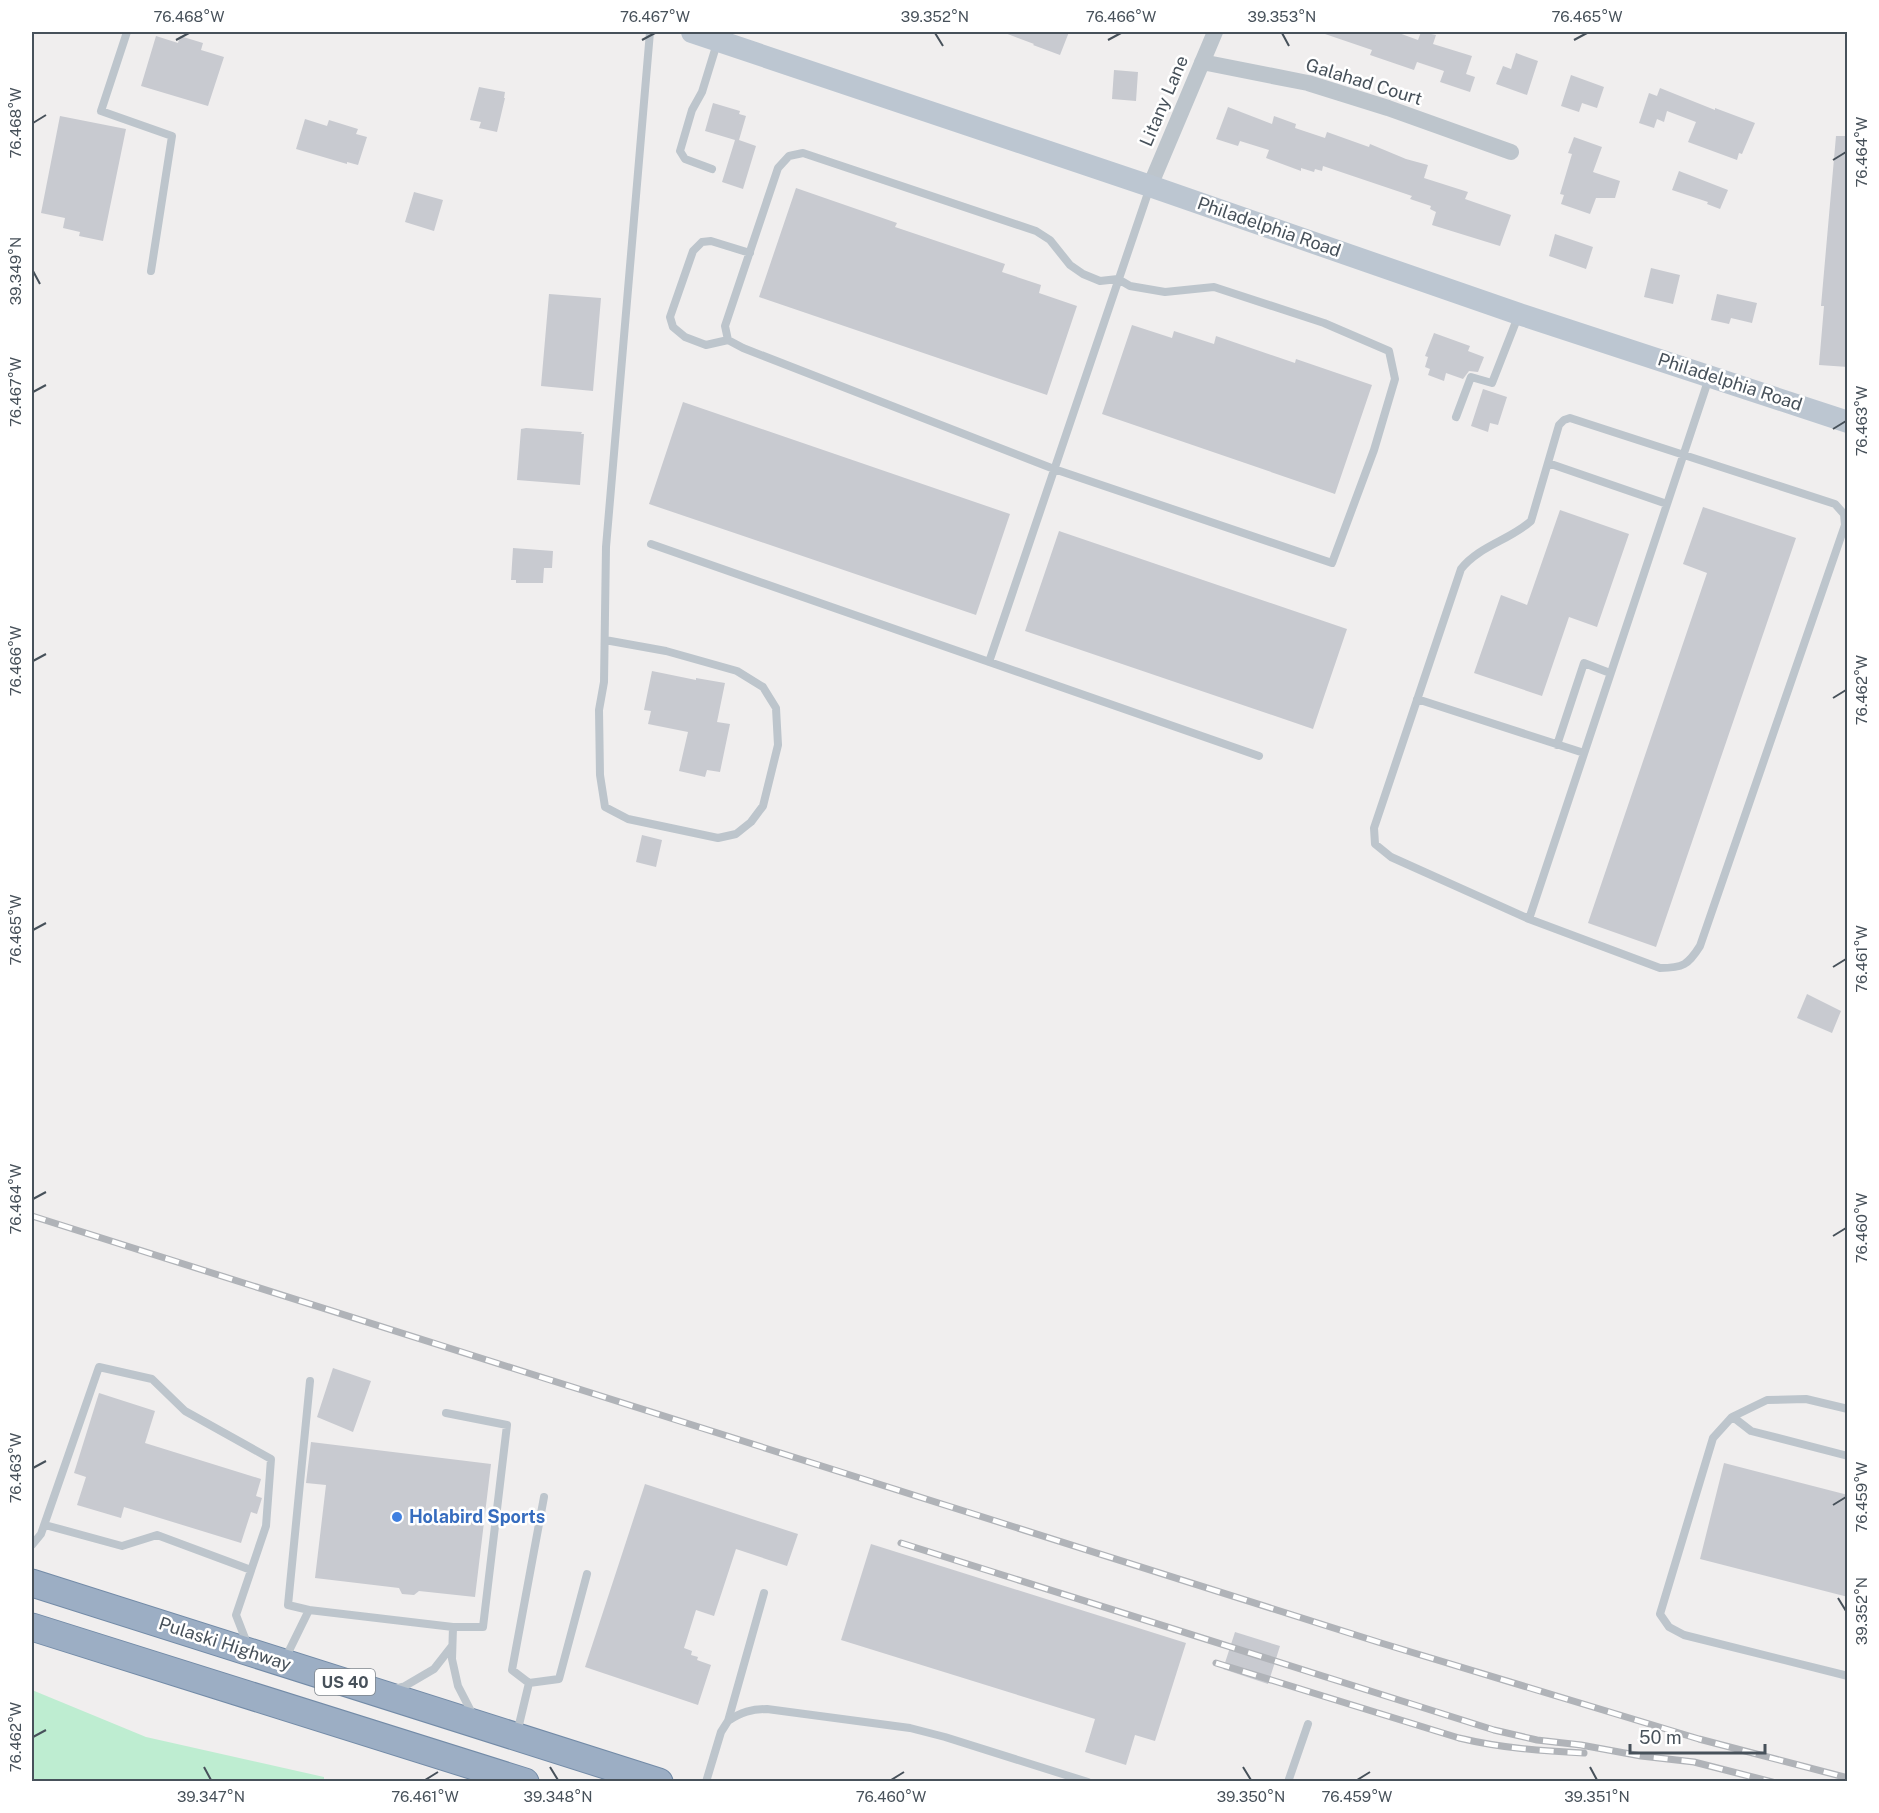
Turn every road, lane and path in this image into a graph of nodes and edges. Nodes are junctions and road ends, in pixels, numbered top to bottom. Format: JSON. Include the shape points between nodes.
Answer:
{"nodes":[{"id":1,"x":127,"y":32,"type":"edge"},
{"id":2,"x":650,"y":32,"type":"edge"},
{"id":3,"x":1215,"y":32,"type":"edge"},
{"id":4,"x":702,"y":34,"type":"edge"},
{"id":5,"x":1202,"y":62,"type":"junction"},
{"id":6,"x":1511,"y":152,"type":"dead end"},
{"id":7,"x":712,"y":169,"type":"dead end"},
{"id":8,"x":1150,"y":186,"type":"junction"},
{"id":9,"x":750,"y":253,"type":"junction"},
{"id":10,"x":151,"y":271,"type":"dead end"},
{"id":11,"x":1118,"y":279,"type":"junction"},
{"id":12,"x":1519,"y":314,"type":"junction"},
{"id":13,"x":728,"y":340,"type":"junction"},
{"id":14,"x":1710,"y":375,"type":"junction"},
{"id":15,"x":1456,"y":417,"type":"dead end"},
{"id":16,"x":1848,"y":422,"type":"edge"},
{"id":17,"x":1683,"y":456,"type":"junction"},
{"id":18,"x":1548,"y":463,"type":"junction"},
{"id":19,"x":1054,"y":469,"type":"junction"},
{"id":20,"x":1667,"y":504,"type":"junction"},
{"id":21,"x":651,"y":544,"type":"dead end"},
{"id":22,"x":605,"y":640,"type":"junction"},
{"id":23,"x":990,"y":662,"type":"junction"},
{"id":24,"x":1610,"y":673,"type":"junction"},
{"id":25,"x":1417,"y":699,"type":"junction"},
{"id":26,"x":1557,"y":745,"type":"junction"},
{"id":27,"x":1584,"y":753,"type":"junction"},
{"id":28,"x":1259,"y":756,"type":"dead end"},
{"id":29,"x":1528,"y":919,"type":"junction"},
{"id":30,"x":310,"y":1381,"type":"dead end"},
{"id":31,"x":1848,"y":1409,"type":"edge"},
{"id":32,"x":446,"y":1413,"type":"dead end"},
{"id":33,"x":1733,"y":1417,"type":"junction"},
{"id":34,"x":1848,"y":1456,"type":"edge"},
{"id":35,"x":544,"y":1497,"type":"dead end"},
{"id":36,"x":45,"y":1525,"type":"junction"},
{"id":37,"x":32,"y":1545,"type":"edge"},
{"id":38,"x":251,"y":1570,"type":"junction"},
{"id":39,"x":587,"y":1574,"type":"dead end"},
{"id":40,"x":32,"y":1583,"type":"edge"},
{"id":41,"x":764,"y":1593,"type":"dead end"},
{"id":42,"x":309,"y":1610,"type":"junction"},
{"id":43,"x":32,"y":1627,"type":"edge"},
{"id":44,"x":453,"y":1627,"type":"junction"},
{"id":45,"x":452,"y":1646,"type":"junction"},
{"id":46,"x":251,"y":1652,"type":"junction"},
{"id":47,"x":284,"y":1662,"type":"junction"},
{"id":48,"x":1848,"y":1676,"type":"edge"},
{"id":49,"x":529,"y":1683,"type":"junction"},
{"id":50,"x":379,"y":1693,"type":"junction"},
{"id":51,"x":728,"y":1721,"type":"junction"},
{"id":52,"x":1308,"y":1724,"type":"dead end"},
{"id":53,"x":478,"y":1725,"type":"junction"},
{"id":54,"x":516,"y":1737,"type":"junction"},
{"id":55,"x":512,"y":1780,"type":"edge"},
{"id":56,"x":659,"y":1782,"type":"edge"},
{"id":57,"x":706,"y":1782,"type":"edge"},
{"id":58,"x":1088,"y":1782,"type":"edge"},
{"id":59,"x":1288,"y":1782,"type":"edge"}],
"edges":[{"from":1,"to":10,"type":"lane","via":[[101,111],[172,136]]},
{"from":2,"to":22,"type":"lane","via":[[606,547]]},
{"from":3,"to":5,"type":"street","name":"Litany Lane"},
{"from":4,"to":7,"type":"lane","via":[[702,92],[692,110],[680,151],[685,159]]},
{"from":4,"to":8,"type":"main road","name":"Philadelphia Road"},
{"from":5,"to":6,"type":"street","name":"Galahad Court","via":[[1308,83]]},
{"from":5,"to":8,"type":"street","name":"Litany Lane"},
{"from":8,"to":11,"type":"lane"},
{"from":8,"to":12,"type":"main road","name":"Philadelphia Road"},
{"from":9,"to":11,"type":"lane","via":[[778,168],[789,156],[802,153],[1036,231],[1083,274],[1100,280]]},
{"from":9,"to":13,"type":"lane","via":[[725,326]]},
{"from":9,"to":13,"type":"lane","via":[[702,242],[693,251],[670,317],[673,327],[685,337],[706,345]]},
{"from":11,"to":19,"type":"lane"},
{"from":11,"to":19,"type":"lane","via":[[1130,286],[1165,292],[1214,287],[1324,323],[1389,351],[1395,379],[1374,450],[1332,563]]},
{"from":12,"to":14,"type":"main road","name":"Philadelphia Road"},
{"from":12,"to":15,"type":"lane","via":[[1492,382],[1471,377]]},
{"from":13,"to":19,"type":"lane"},
{"from":14,"to":16,"type":"main road","name":"Philadelphia Road"},
{"from":14,"to":17,"type":"lane"},
{"from":17,"to":18,"type":"lane","via":[[1570,418],[1559,425]]},
{"from":17,"to":20,"type":"lane"},
{"from":17,"to":29,"type":"lane","via":[[1835,504],[1844,514],[1845,525],[1701,946],[1691,961],[1678,968],[1660,968]]},
{"from":18,"to":20,"type":"lane"},
{"from":18,"to":25,"type":"lane","via":[[1532,521],[1469,558],[1461,569]]},
{"from":19,"to":23,"type":"lane"},
{"from":20,"to":24,"type":"lane"},
{"from":21,"to":23,"type":"lane"},
{"from":22,"to":22,"type":"lane","via":[[666,651],[737,671],[763,687],[776,708],[778,745],[763,806],[736,834],[718,838],[628,819],[605,807],[600,775],[599,710]]},
{"from":23,"to":28,"type":"lane"},
{"from":24,"to":26,"type":"lane","via":[[1584,663]]},
{"from":24,"to":27,"type":"lane"},
{"from":25,"to":26,"type":"lane"},
{"from":25,"to":29,"type":"lane","via":[[1374,828],[1375,844],[1390,856]]},
{"from":26,"to":27,"type":"lane"},
{"from":27,"to":29,"type":"lane"},
{"from":30,"to":42,"type":"lane","via":[[288,1605]]},
{"from":31,"to":33,"type":"lane","via":[[1806,1399],[1767,1400]]},
{"from":32,"to":44,"type":"lane","via":[[507,1425],[483,1627]]},
{"from":33,"to":34,"type":"lane","via":[[1751,1431]]},
{"from":33,"to":48,"type":"lane","via":[[1713,1438],[1660,1614],[1669,1627],[1684,1635]]},
{"from":35,"to":49,"type":"lane","via":[[512,1670]]},
{"from":36,"to":37,"type":"lane"},
{"from":36,"to":38,"type":"lane","via":[[122,1546],[157,1535]]},
{"from":36,"to":38,"type":"lane","via":[[99,1367],[152,1379],[186,1411],[271,1459],[266,1526]]},
{"from":38,"to":46,"type":"lane","via":[[236,1615]]},
{"from":39,"to":49,"type":"lane","via":[[559,1679]]},
{"from":40,"to":46,"type":"highway","name":"Pulaski Highway","number":"US 40"},
{"from":41,"to":51,"type":"lane"},
{"from":42,"to":44,"type":"lane"},
{"from":42,"to":47,"type":"lane"},
{"from":43,"to":55,"type":"highway","number":"US 40"},
{"from":44,"to":45,"type":"lane"},
{"from":45,"to":50,"type":"lane","via":[[434,1669],[405,1686]]},
{"from":45,"to":53,"type":"lane","via":[[458,1686]]},
{"from":46,"to":47,"type":"highway","name":"Pulaski Highway","number":"US 40"},
{"from":47,"to":50,"type":"highway","name":"Pulaski Highway","number":"US 40"},
{"from":49,"to":54,"type":"lane"},
{"from":50,"to":53,"type":"highway","name":"Pulaski Highway","number":"US 40"},
{"from":51,"to":57,"type":"lane"},
{"from":51,"to":58,"type":"lane","via":[[753,1709],[767,1709],[910,1728]]},
{"from":52,"to":59,"type":"lane"},
{"from":53,"to":54,"type":"highway","name":"Pulaski Highway","number":"US 40"},
{"from":54,"to":56,"type":"highway","name":"Pulaski Highway","number":"US 40"}]}
